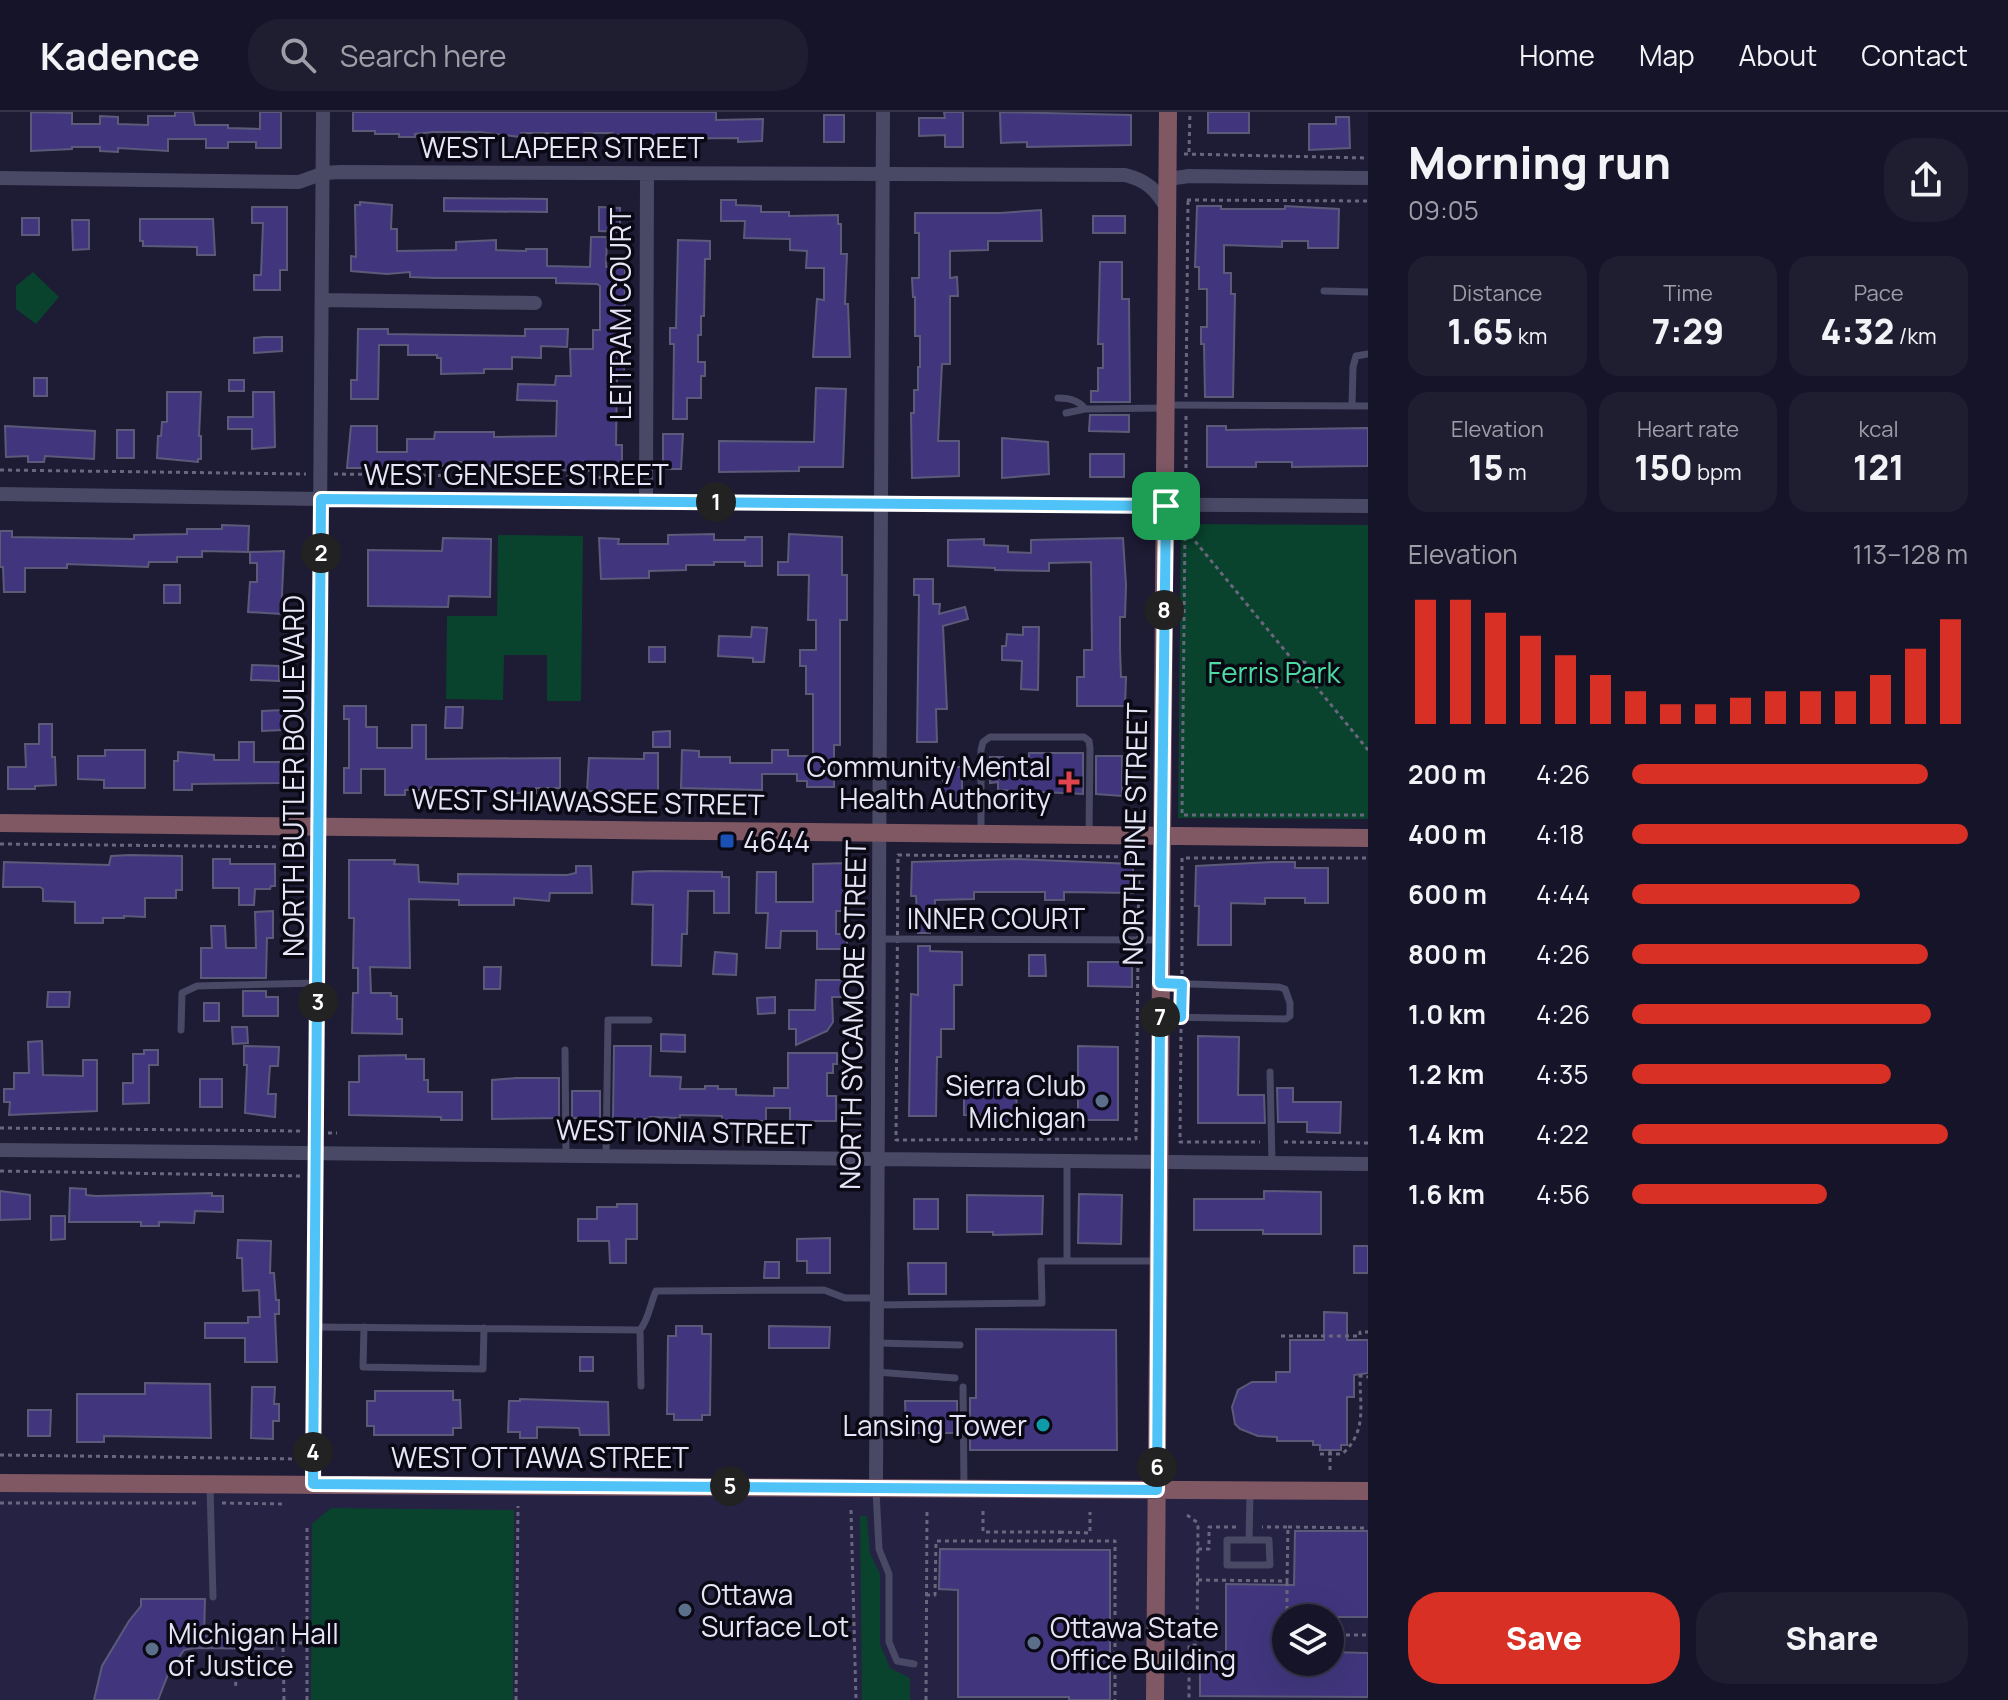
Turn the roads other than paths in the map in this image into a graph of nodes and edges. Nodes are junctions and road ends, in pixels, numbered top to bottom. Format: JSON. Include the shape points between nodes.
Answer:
{"nodes":[{"id":1,"x":323,"y":112,"type":"edge"},
{"id":2,"x":883,"y":112,"type":"edge"},
{"id":3,"x":1168,"y":112,"type":"edge"},
{"id":4,"x":324,"y":173,"type":"junction"},
{"id":5,"x":647,"y":174,"type":"junction"},
{"id":6,"x":883,"y":174,"type":"junction"},
{"id":7,"x":0,"y":178,"type":"edge"},
{"id":8,"x":1368,"y":178,"type":"edge"},
{"id":9,"x":1168,"y":179,"type":"junction"},
{"id":10,"x":1167,"y":205,"type":"junction"},
{"id":11,"x":1324,"y":291,"type":"dead end"},
{"id":12,"x":1368,"y":292,"type":"edge"},
{"id":13,"x":322,"y":300,"type":"junction"},
{"id":14,"x":535,"y":303,"type":"dead end"},
{"id":15,"x":1368,"y":354,"type":"edge"},
{"id":16,"x":1058,"y":398,"type":"dead end"},
{"id":17,"x":1352,"y":406,"type":"junction"},
{"id":18,"x":1368,"y":406,"type":"edge"},
{"id":19,"x":1166,"y":407,"type":"junction"},
{"id":20,"x":1085,"y":409,"type":"junction"},
{"id":21,"x":1066,"y":413,"type":"dead end"},
{"id":22,"x":0,"y":494,"type":"edge"},
{"id":23,"x":321,"y":499,"type":"junction"},
{"id":24,"x":646,"y":501,"type":"junction"},
{"id":25,"x":882,"y":503,"type":"junction"},
{"id":26,"x":1166,"y":506,"type":"junction"},
{"id":27,"x":1368,"y":506,"type":"edge"},
{"id":28,"x":0,"y":823,"type":"edge"},
{"id":29,"x":320,"y":824,"type":"junction"},
{"id":30,"x":880,"y":834,"type":"junction"},
{"id":31,"x":981,"y":834,"type":"junction"},
{"id":32,"x":1089,"y":836,"type":"junction"},
{"id":33,"x":1161,"y":837,"type":"junction"},
{"id":34,"x":1368,"y":838,"type":"edge"},
{"id":35,"x":879,"y":939,"type":"junction"},
{"id":36,"x":1160,"y":940,"type":"junction"},
{"id":37,"x":318,"y":983,"type":"junction"},
{"id":38,"x":1160,"y":983,"type":"junction"},
{"id":39,"x":1160,"y":1017,"type":"junction"},
{"id":40,"x":649,"y":1020,"type":"dead end"},
{"id":41,"x":181,"y":1030,"type":"dead end"},
{"id":42,"x":565,"y":1050,"type":"dead end"},
{"id":43,"x":1270,"y":1072,"type":"dead end"},
{"id":44,"x":0,"y":1150,"type":"edge"},
{"id":45,"x":316,"y":1153,"type":"junction"},
{"id":46,"x":566,"y":1156,"type":"junction"},
{"id":47,"x":606,"y":1156,"type":"junction"},
{"id":48,"x":876,"y":1159,"type":"junction"},
{"id":49,"x":1067,"y":1161,"type":"junction"},
{"id":50,"x":1159,"y":1162,"type":"junction"},
{"id":51,"x":1272,"y":1163,"type":"junction"},
{"id":52,"x":1368,"y":1164,"type":"edge"},
{"id":53,"x":1067,"y":1261,"type":"junction"},
{"id":54,"x":1158,"y":1261,"type":"junction"},
{"id":55,"x":876,"y":1301,"type":"junction"},
{"id":56,"x":314,"y":1327,"type":"junction"},
{"id":57,"x":364,"y":1327,"type":"junction"},
{"id":58,"x":484,"y":1328,"type":"junction"},
{"id":59,"x":640,"y":1330,"type":"junction"},
{"id":60,"x":876,"y":1343,"type":"junction"},
{"id":61,"x":960,"y":1345,"type":"dead end"},
{"id":62,"x":876,"y":1372,"type":"junction"},
{"id":63,"x":955,"y":1378,"type":"dead end"},
{"id":64,"x":641,"y":1386,"type":"dead end"},
{"id":65,"x":963,"y":1387,"type":"dead end"},
{"id":66,"x":0,"y":1483,"type":"edge"},
{"id":67,"x":313,"y":1484,"type":"junction"},
{"id":68,"x":876,"y":1487,"type":"junction"},
{"id":69,"x":964,"y":1488,"type":"junction"},
{"id":70,"x":1157,"y":1490,"type":"junction"},
{"id":71,"x":1250,"y":1490,"type":"junction"},
{"id":72,"x":1368,"y":1491,"type":"edge"},
{"id":73,"x":211,"y":1493,"type":"junction"},
{"id":74,"x":1249,"y":1540,"type":"junction"},
{"id":75,"x":213,"y":1597,"type":"dead end"},
{"id":76,"x":914,"y":1664,"type":"dead end"},
{"id":77,"x":1155,"y":1700,"type":"edge"}],
"edges":[{"from":1,"to":4,"type":"street","name":"NORTH BUTLER BOULEVARD"},
{"from":2,"to":6,"type":"street","name":"NORTH SYCAMORE STREET"},
{"from":3,"to":9,"type":"street","name":"NORTH PINE STREET"},
{"from":4,"to":5,"type":"street","name":"WEST LAPEER STREET"},
{"from":4,"to":7,"type":"street","name":"WEST LAPEER STREET","via":[[299,182]]},
{"from":4,"to":13,"type":"street","name":"NORTH BUTLER BOULEVARD"},
{"from":5,"to":6,"type":"street","name":"WEST LAPEER STREET"},
{"from":5,"to":24,"type":"street","name":"LEITRAM COURT"},
{"from":6,"to":10,"type":"street","name":"WEST LAPEER STREET","via":[[1125,175],[1142,179]]},
{"from":6,"to":25,"type":"street","name":"NORTH SYCAMORE STREET"},
{"from":8,"to":9,"type":"street"},
{"from":9,"to":10,"type":"street","name":"NORTH PINE STREET"},
{"from":10,"to":19,"type":"street","name":"NORTH PINE STREET"},
{"from":11,"to":12,"type":"lane"},
{"from":13,"to":14,"type":"street"},
{"from":13,"to":23,"type":"street","name":"NORTH BUTLER BOULEVARD"},
{"from":15,"to":17,"type":"lane","via":[[1356,356]]},
{"from":16,"to":20,"type":"lane","via":[[1081,403]]},
{"from":17,"to":18,"type":"lane"},
{"from":17,"to":19,"type":"lane"},
{"from":19,"to":20,"type":"lane"},
{"from":19,"to":26,"type":"street","name":"NORTH PINE STREET"},
{"from":20,"to":21,"type":"lane"},
{"from":22,"to":23,"type":"street","name":"WEST GENESEE STREET"},
{"from":23,"to":24,"type":"street","name":"WEST GENESEE STREET"},
{"from":23,"to":29,"type":"street","name":"NORTH BUTLER BOULEVARD"},
{"from":24,"to":25,"type":"street","name":"WEST GENESEE STREET"},
{"from":25,"to":26,"type":"street","name":"WEST GENESEE STREET"},
{"from":25,"to":30,"type":"street","name":"NORTH SYCAMORE STREET"},
{"from":26,"to":27,"type":"street","name":"WEST GENESEE STREET"},
{"from":26,"to":33,"type":"street","name":"NORTH PINE STREET"},
{"from":28,"to":29,"type":"street","name":"WEST SHIAWASSEE STREET"},
{"from":29,"to":30,"type":"street","name":"WEST SHIAWASSEE STREET"},
{"from":29,"to":37,"type":"street","name":"NORTH BUTLER BOULEVARD"},
{"from":30,"to":31,"type":"street","name":"WEST SHIAWASSEE STREET"},
{"from":30,"to":35,"type":"street","name":"NORTH SYCAMORE STREET"},
{"from":31,"to":32,"type":"street","name":"WEST SHIAWASSEE STREET"},
{"from":31,"to":32,"type":"lane","via":[[983,742],[990,737],[1084,737],[1090,748]]},
{"from":32,"to":33,"type":"street","name":"WEST SHIAWASSEE STREET"},
{"from":33,"to":34,"type":"street","name":"WEST SHIAWASSEE STREET"},
{"from":33,"to":36,"type":"street","name":"NORTH PINE STREET"},
{"from":35,"to":36,"type":"lane","name":"INNER COURT"},
{"from":35,"to":48,"type":"street","name":"NORTH SYCAMORE STREET"},
{"from":36,"to":38,"type":"street","name":"NORTH PINE STREET"},
{"from":37,"to":41,"type":"lane","via":[[187,988],[182,993]]},
{"from":37,"to":45,"type":"street","name":"NORTH BUTLER BOULEVARD"},
{"from":38,"to":39,"type":"street","name":"NORTH PINE STREET"},
{"from":38,"to":39,"type":"lane","via":[[1279,987],[1290,1003],[1286,1019]]},
{"from":39,"to":50,"type":"street","name":"NORTH PINE STREET"},
{"from":40,"to":47,"type":"lane","via":[[608,1020]]},
{"from":42,"to":46,"type":"lane"},
{"from":43,"to":51,"type":"lane"},
{"from":44,"to":45,"type":"street","name":"WEST IONIA STREET"},
{"from":45,"to":46,"type":"street","name":"WEST IONIA STREET"},
{"from":45,"to":56,"type":"street","name":"NORTH BUTLER BOULEVARD"},
{"from":46,"to":47,"type":"street","name":"WEST IONIA STREET"},
{"from":47,"to":48,"type":"street","name":"WEST IONIA STREET"},
{"from":48,"to":49,"type":"street","name":"WEST IONIA STREET"},
{"from":48,"to":55,"type":"street","name":"NORTH SYCAMORE STREET"},
{"from":49,"to":50,"type":"street","name":"WEST IONIA STREET"},
{"from":49,"to":53,"type":"lane"},
{"from":50,"to":51,"type":"street","name":"WEST IONIA STREET"},
{"from":50,"to":54,"type":"street","name":"NORTH PINE STREET"},
{"from":51,"to":52,"type":"street","name":"WEST IONIA STREET"},
{"from":53,"to":54,"type":"lane"},
{"from":53,"to":55,"type":"lane","via":[[1041,1261],[1042,1303]]},
{"from":54,"to":70,"type":"street","name":"NORTH PINE STREET"},
{"from":55,"to":59,"type":"lane","via":[[824,1290],[656,1291]]},
{"from":55,"to":60,"type":"street","name":"NORTH SYCAMORE STREET"},
{"from":56,"to":57,"type":"lane"},
{"from":56,"to":67,"type":"street","name":"NORTH BUTLER BOULEVARD"},
{"from":57,"to":58,"type":"lane"},
{"from":57,"to":58,"type":"lane","via":[[363,1367],[483,1369]]},
{"from":58,"to":59,"type":"lane"},
{"from":59,"to":64,"type":"lane"},
{"from":60,"to":61,"type":"lane"},
{"from":60,"to":62,"type":"street","name":"NORTH SYCAMORE STREET"},
{"from":62,"to":63,"type":"lane"},
{"from":62,"to":68,"type":"street","name":"NORTH SYCAMORE STREET"},
{"from":65,"to":69,"type":"lane"},
{"from":66,"to":73,"type":"street","name":"WEST OTTAWA STREET"},
{"from":67,"to":68,"type":"street","name":"WEST OTTAWA STREET"},
{"from":67,"to":73,"type":"street","name":"WEST OTTAWA STREET"},
{"from":68,"to":69,"type":"street","name":"WEST OTTAWA STREET"},
{"from":68,"to":76,"type":"lane","via":[[879,1549],[889,1574],[890,1648],[897,1661]]},
{"from":69,"to":70,"type":"street","name":"WEST OTTAWA STREET"},
{"from":70,"to":71,"type":"street","name":"WEST OTTAWA STREET"},
{"from":70,"to":77,"type":"street","name":"NORTH PINE STREET"},
{"from":71,"to":72,"type":"street","name":"WEST OTTAWA STREET"},
{"from":71,"to":74,"type":"lane"},
{"from":73,"to":75,"type":"lane"},
{"from":74,"to":74,"type":"lane","via":[[1227,1540],[1227,1565],[1270,1565],[1269,1540]]}]}
